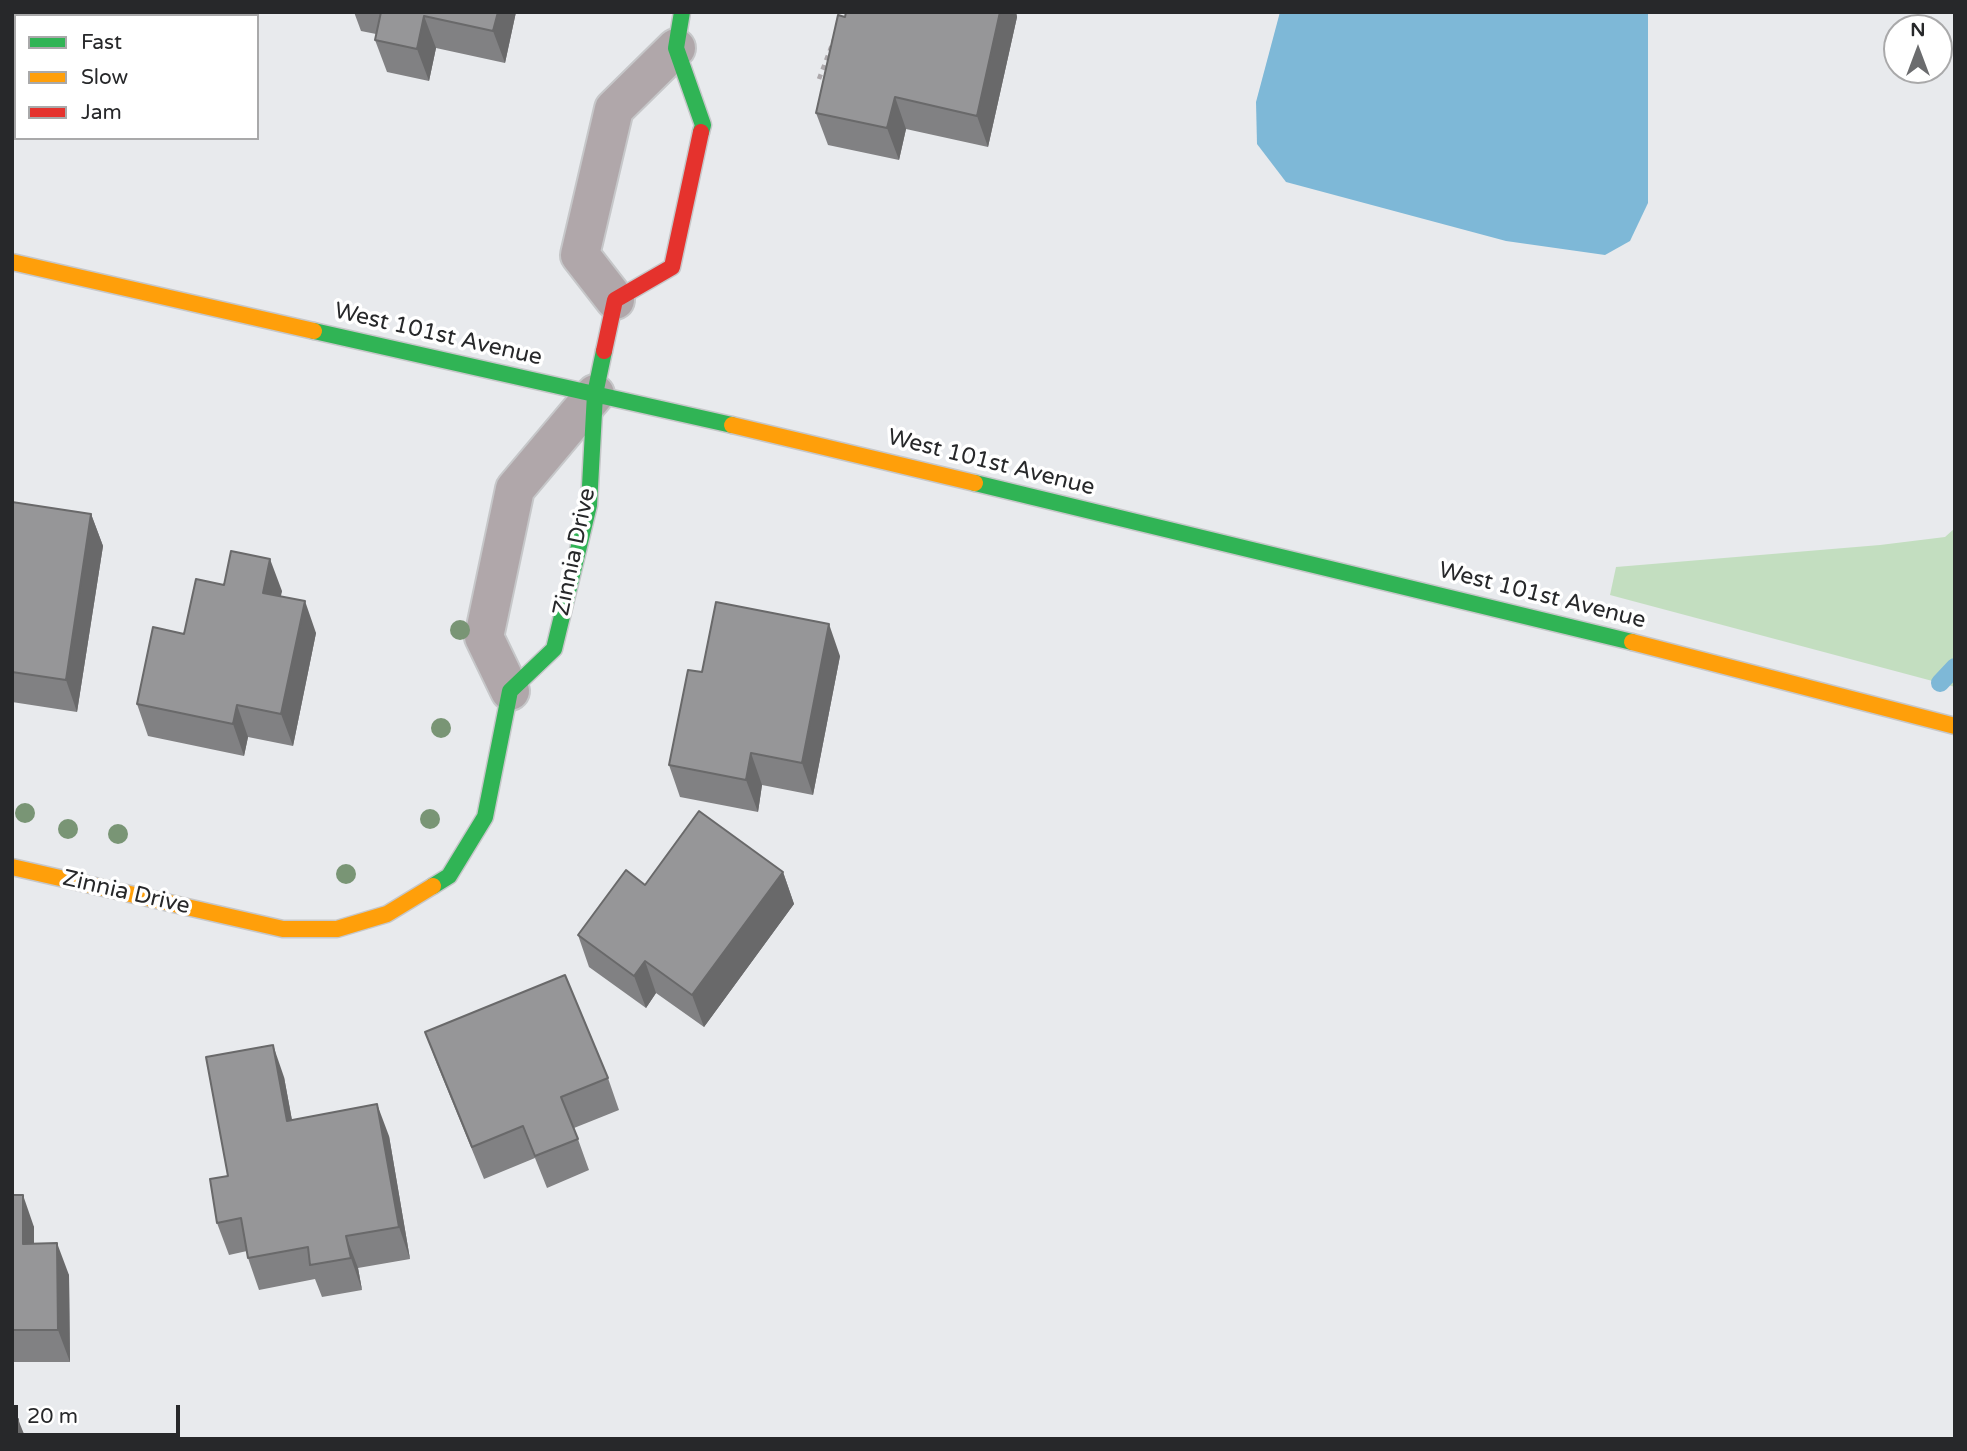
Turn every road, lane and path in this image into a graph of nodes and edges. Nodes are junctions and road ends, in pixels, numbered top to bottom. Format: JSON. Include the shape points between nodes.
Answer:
{"nodes":[{"id":1,"x":679,"y":30,"type":"edge"},
{"id":2,"x":841,"y":34,"type":"edge"},
{"id":3,"x":819,"y":79,"type":"dead end"},
{"id":4,"x":12,"y":262,"type":"edge"},
{"id":5,"x":615,"y":300,"type":"junction"},
{"id":6,"x":595,"y":394,"type":"junction"},
{"id":7,"x":510,"y":691,"type":"junction"},
{"id":8,"x":1955,"y":726,"type":"edge"},
{"id":9,"x":12,"y":867,"type":"edge"}],
"edges":[{"from":1,"to":5,"type":"street","via":[[703,125],[672,267]]},
{"from":1,"to":5,"type":"street","via":[[614,109],[580,256]]},
{"from":2,"to":3,"type":"path","via":[[828,49]]},
{"from":4,"to":6,"type":"street","name":"West 101st Avenue"},
{"from":5,"to":6,"type":"street","name":"Zinnia Drive"},
{"from":6,"to":7,"type":"street","name":"Zinnia Drive","via":[[589,505],[554,649]]},
{"from":6,"to":7,"type":"street","via":[[515,489],[484,637]]},
{"from":6,"to":8,"type":"street","name":"West 101st Avenue","via":[[1695,657]]},
{"from":7,"to":9,"type":"street","name":"Zinnia Drive","via":[[485,817],[449,876],[387,914],[337,929],[283,929]]}]}
